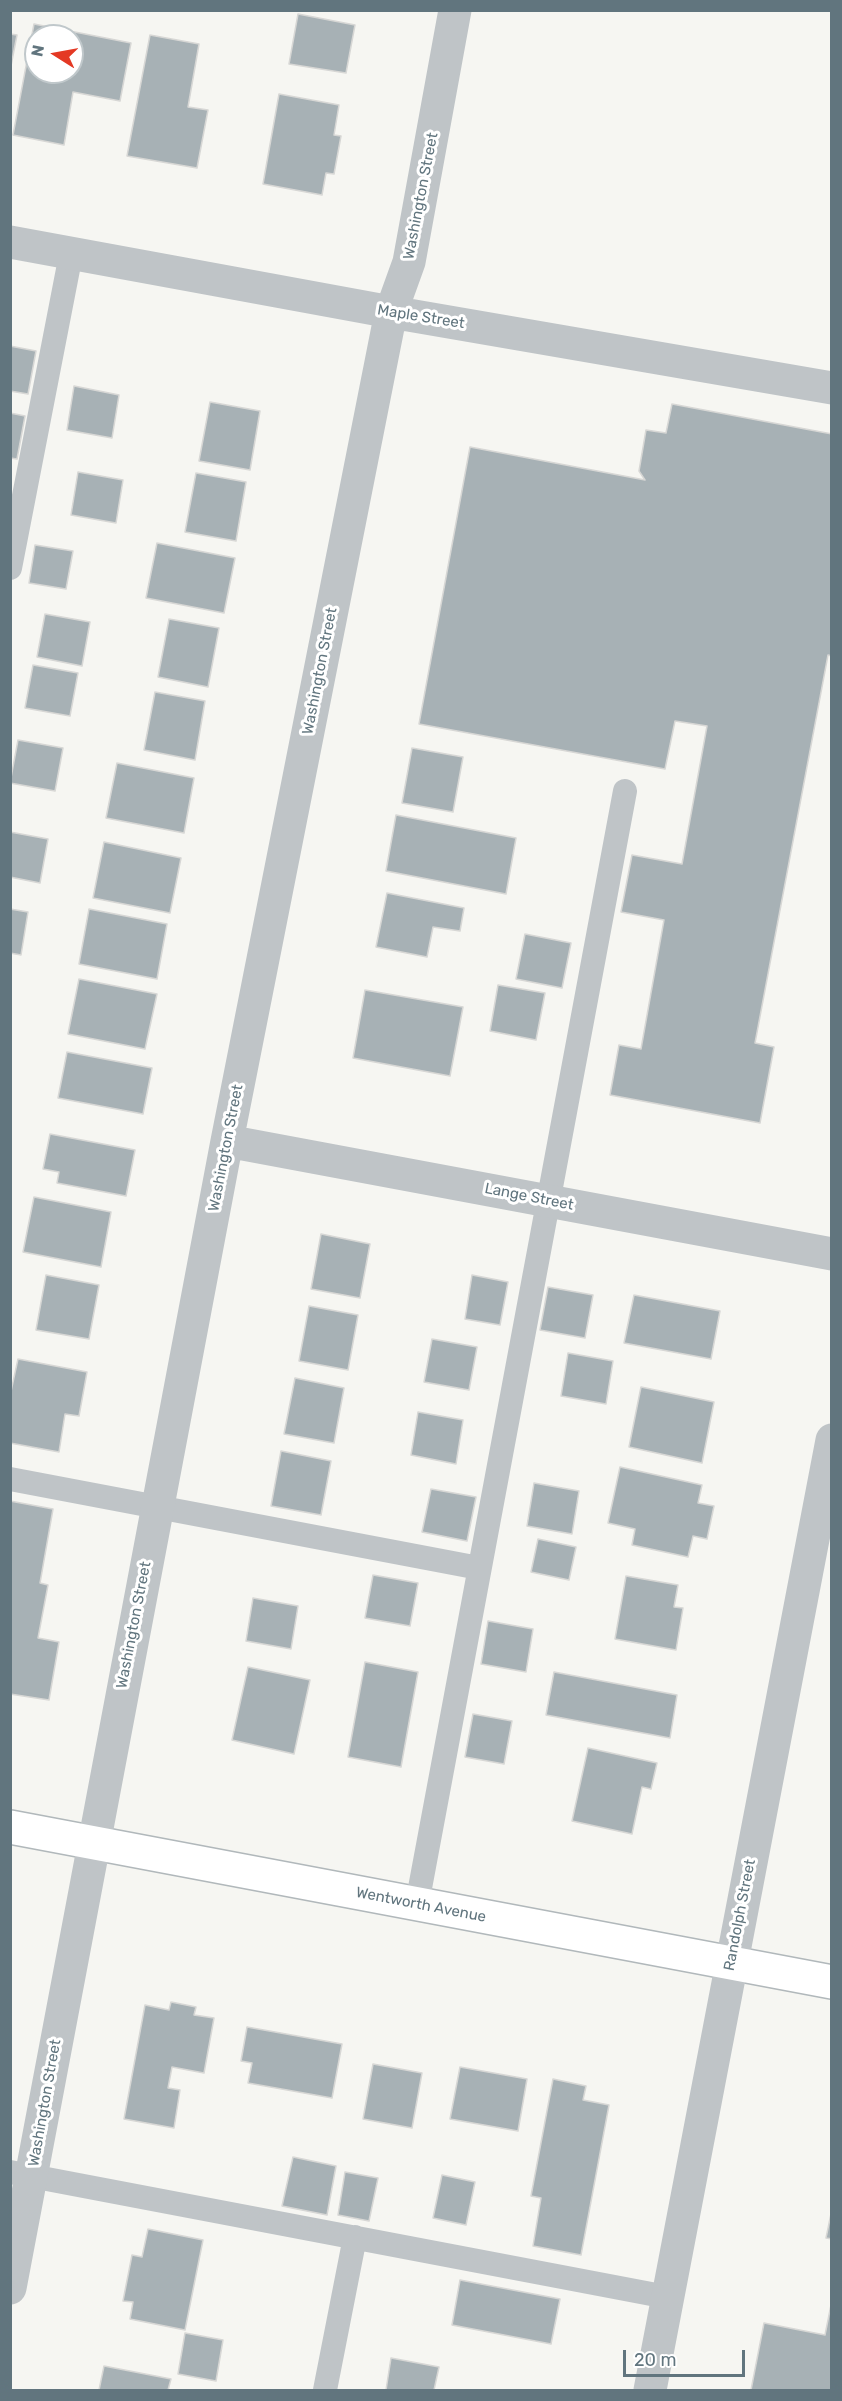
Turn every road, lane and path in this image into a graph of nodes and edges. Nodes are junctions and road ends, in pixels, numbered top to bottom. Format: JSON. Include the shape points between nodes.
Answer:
{"nodes":[{"id":1,"x":455,"y":10,"type":"edge"},
{"id":2,"x":10,"y":242,"type":"edge"},
{"id":3,"x":70,"y":254,"type":"junction"},
{"id":4,"x":391,"y":312,"type":"junction"},
{"id":5,"x":831,"y":388,"type":"edge"},
{"id":6,"x":10,"y":568,"type":"edge"},
{"id":7,"x":625,"y":791,"type":"dead end"},
{"id":8,"x":227,"y":1140,"type":"junction"},
{"id":9,"x":547,"y":1201,"type":"junction"},
{"id":10,"x":831,"y":1254,"type":"edge"},
{"id":11,"x":831,"y":1440,"type":"edge"},
{"id":12,"x":10,"y":1479,"type":"edge"},
{"id":13,"x":156,"y":1506,"type":"junction"},
{"id":14,"x":479,"y":1568,"type":"junction"},
{"id":15,"x":10,"y":1827,"type":"edge"},
{"id":16,"x":92,"y":1843,"type":"junction"},
{"id":17,"x":417,"y":1904,"type":"junction"},
{"id":18,"x":731,"y":1963,"type":"junction"},
{"id":19,"x":831,"y":1982,"type":"edge"},
{"id":20,"x":21,"y":2174,"type":"edge"},
{"id":21,"x":355,"y":2237,"type":"junction"},
{"id":22,"x":10,"y":2288,"type":"edge"},
{"id":23,"x":668,"y":2297,"type":"junction"},
{"id":24,"x":325,"y":2391,"type":"edge"},
{"id":25,"x":650,"y":2391,"type":"edge"}],
"edges":[{"from":1,"to":4,"type":"street","name":"Washington Street","via":[[409,262]]},
{"from":2,"to":3,"type":"street","name":"Maple Street"},
{"from":3,"to":4,"type":"street","name":"Maple Street"},
{"from":3,"to":6,"type":"lane"},
{"from":4,"to":5,"type":"street","name":"Maple Street"},
{"from":4,"to":8,"type":"street","name":"Washington Street"},
{"from":7,"to":9,"type":"lane"},
{"from":8,"to":9,"type":"street","name":"Lange Street"},
{"from":8,"to":13,"type":"street","name":"Washington Street"},
{"from":9,"to":10,"type":"street","name":"Lange Street"},
{"from":9,"to":14,"type":"lane"},
{"from":11,"to":18,"type":"street","name":"Randolph Street"},
{"from":12,"to":13,"type":"lane"},
{"from":13,"to":14,"type":"lane"},
{"from":13,"to":16,"type":"street","name":"Washington Street"},
{"from":14,"to":17,"type":"lane"},
{"from":15,"to":16,"type":"street","name":"Wentworth Avenue"},
{"from":16,"to":17,"type":"street","name":"Wentworth Avenue"},
{"from":16,"to":20,"type":"street","name":"Washington Street"},
{"from":17,"to":18,"type":"street","name":"Wentworth Avenue"},
{"from":18,"to":19,"type":"street","name":"Wentworth Avenue"},
{"from":18,"to":23,"type":"street","name":"Randolph Street"},
{"from":20,"to":21,"type":"lane"},
{"from":20,"to":22,"type":"street","name":"Washington Street"},
{"from":21,"to":23,"type":"lane"},
{"from":21,"to":24,"type":"lane"},
{"from":23,"to":25,"type":"street","name":"Randolph Street"}]}
